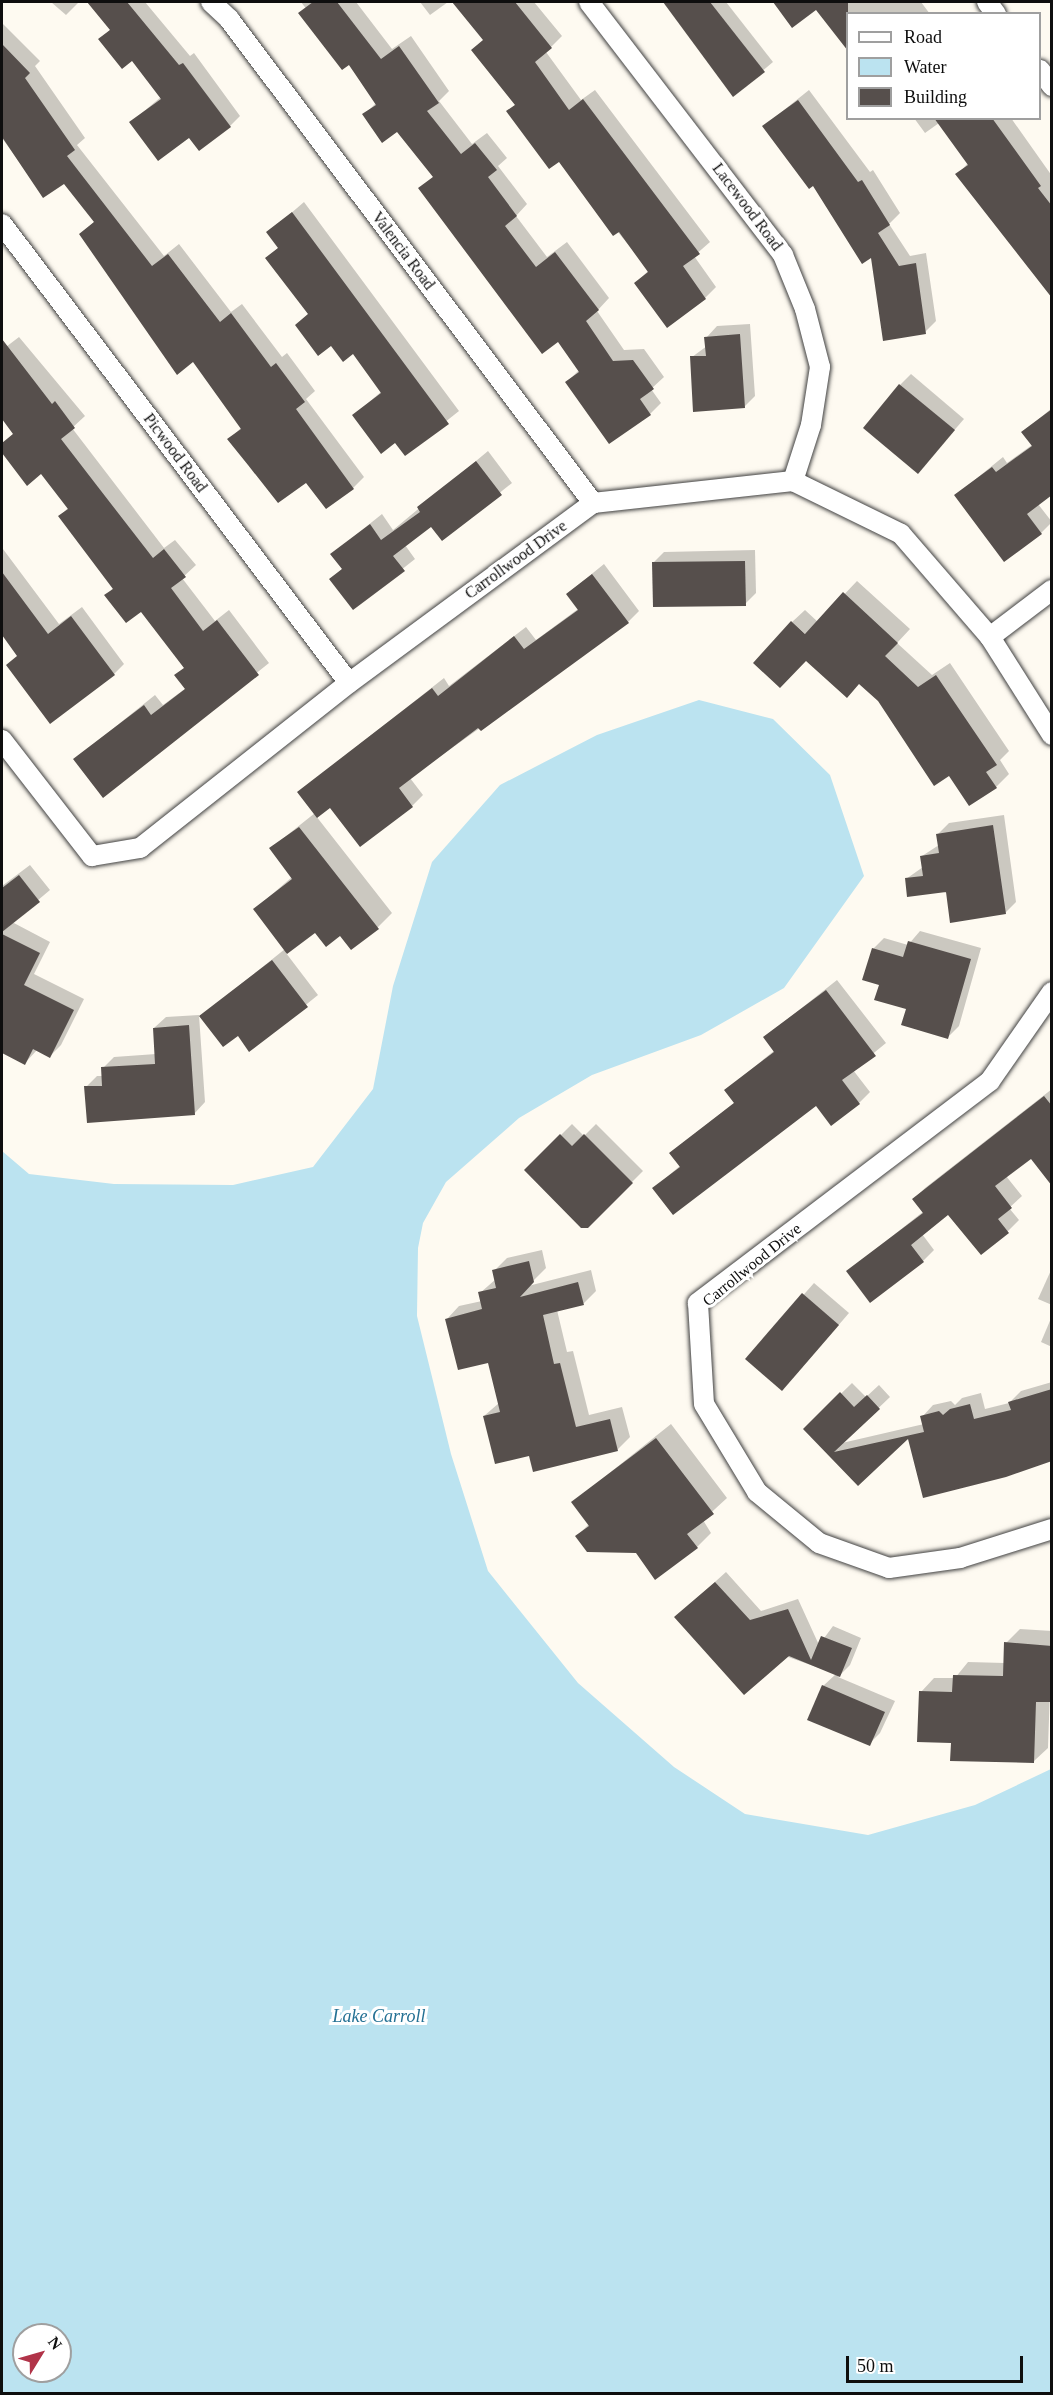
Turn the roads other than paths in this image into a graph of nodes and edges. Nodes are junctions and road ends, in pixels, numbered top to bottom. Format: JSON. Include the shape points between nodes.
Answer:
{"nodes":[{"id":1,"x":211,"y":2,"type":"edge"},
{"id":2,"x":589,"y":2,"type":"edge"},
{"id":3,"x":1041,"y":71,"type":"edge"},
{"id":4,"x":1052,"y":86,"type":"edge"},
{"id":5,"x":2,"y":224,"type":"edge"},
{"id":6,"x":793,"y":481,"type":"junction"},
{"id":7,"x":593,"y":503,"type":"junction"},
{"id":8,"x":1052,"y":590,"type":"edge"},
{"id":9,"x":990,"y":637,"type":"junction"},
{"id":10,"x":349,"y":683,"type":"junction"},
{"id":11,"x":1052,"y":735,"type":"edge"},
{"id":12,"x":2,"y":740,"type":"edge"},
{"id":13,"x":1052,"y":992,"type":"edge"},
{"id":14,"x":1052,"y":1529,"type":"edge"}],
"edges":[{"from":1,"to":7,"type":"street","name":"Valencia Road","via":[[236,29]]},
{"from":2,"to":6,"type":"street","name":"Lacewood Road","via":[[783,255],[805,309],[820,367],[811,425]]},
{"from":3,"to":4,"type":"street"},
{"from":5,"to":10,"type":"street","name":"Picwood Road"},
{"from":6,"to":7,"type":"street"},
{"from":6,"to":9,"type":"street","via":[[901,534]]},
{"from":7,"to":10,"type":"street","name":"Carrollwood Drive"},
{"from":8,"to":9,"type":"street"},
{"from":9,"to":11,"type":"street"},
{"from":10,"to":12,"type":"street","name":"Carrollwood Drive","via":[[140,848],[92,856]]},
{"from":13,"to":14,"type":"street","name":"Carrollwood Drive","via":[[990,1082],[698,1303],[704,1404],[757,1492],[819,1543],[889,1568],[960,1558]]}]}
